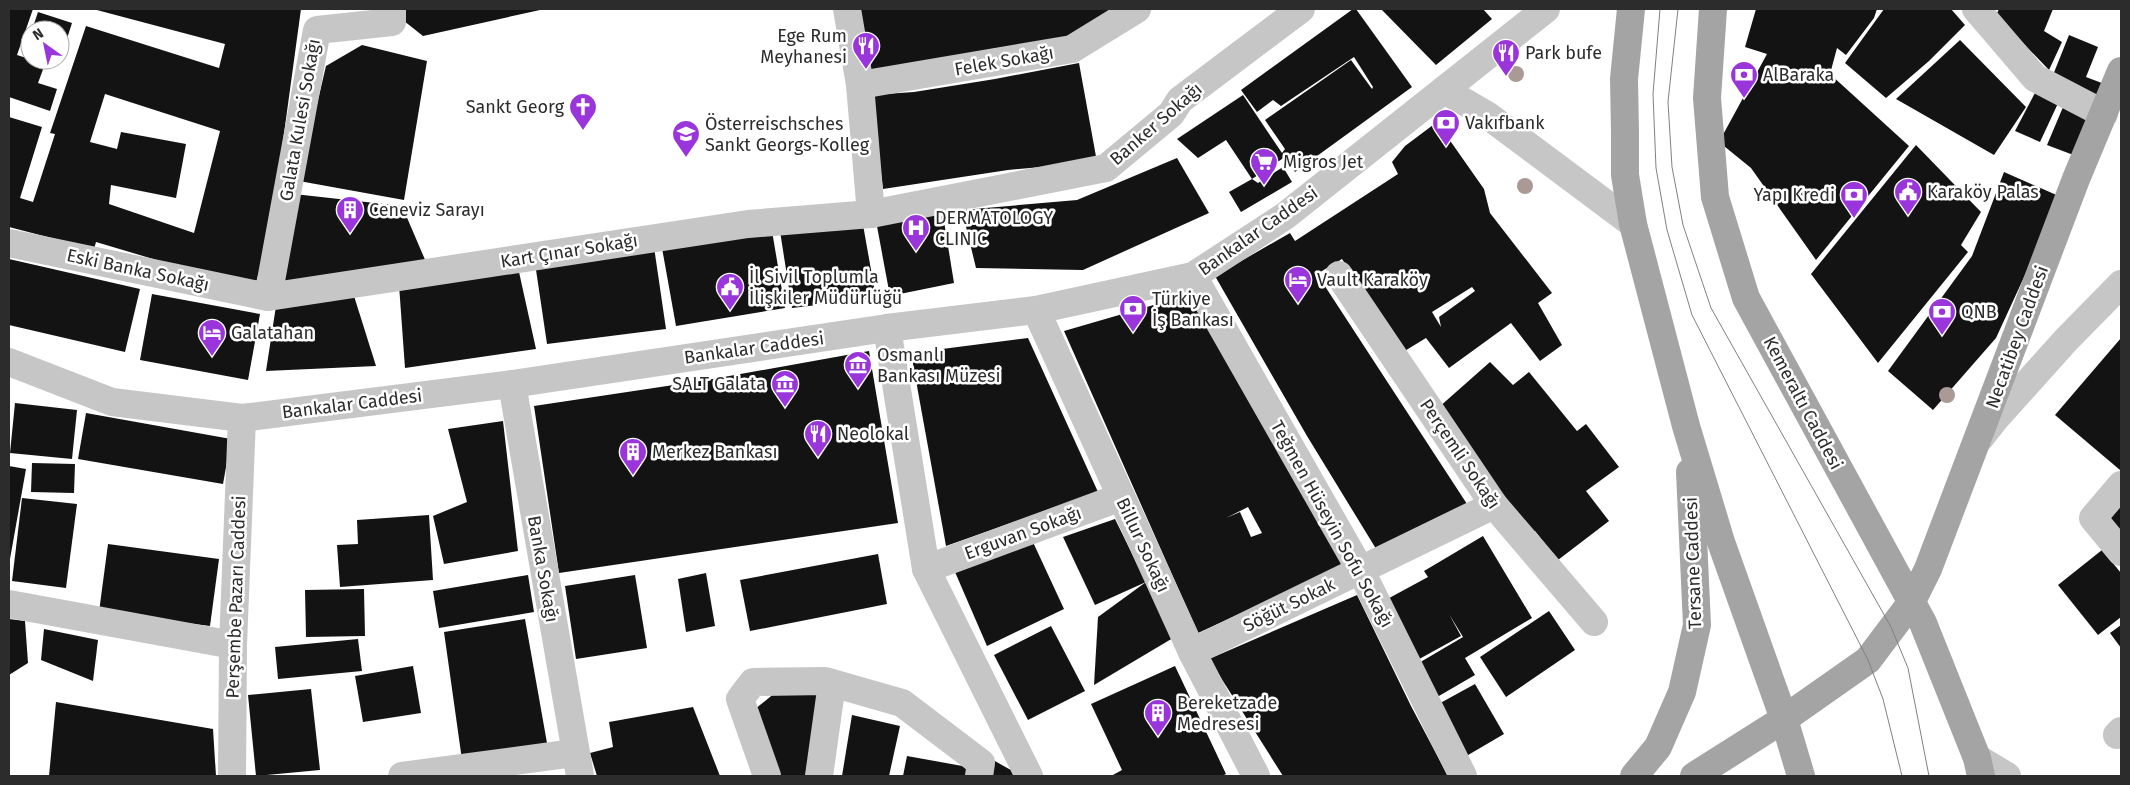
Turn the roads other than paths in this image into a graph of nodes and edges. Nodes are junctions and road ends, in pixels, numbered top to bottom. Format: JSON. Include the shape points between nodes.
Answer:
{"nodes":[{"id":1,"x":392,"y":9,"type":"edge"},
{"id":2,"x":847,"y":9,"type":"edge"},
{"id":3,"x":1136,"y":9,"type":"edge"},
{"id":4,"x":1301,"y":9,"type":"edge"},
{"id":5,"x":1546,"y":9,"type":"edge"},
{"id":6,"x":1631,"y":9,"type":"edge"},
{"id":7,"x":1713,"y":9,"type":"edge"},
{"id":8,"x":1976,"y":9,"type":"edge"},
{"id":9,"x":2121,"y":71,"type":"edge"},
{"id":10,"x":860,"y":85,"type":"junction"},
{"id":11,"x":1444,"y":90,"type":"junction"},
{"id":12,"x":2104,"y":114,"type":"junction"},
{"id":13,"x":871,"y":214,"type":"junction"},
{"id":14,"x":1633,"y":224,"type":"junction"},
{"id":15,"x":9,"y":243,"type":"edge"},
{"id":16,"x":1339,"y":275,"type":"dead end"},
{"id":17,"x":1193,"y":276,"type":"junction"},
{"id":18,"x":2121,"y":284,"type":"edge"},
{"id":19,"x":268,"y":297,"type":"junction"},
{"id":20,"x":1036,"y":310,"type":"junction"},
{"id":21,"x":887,"y":328,"type":"junction"},
{"id":22,"x":9,"y":362,"type":"edge"},
{"id":23,"x":512,"y":384,"type":"junction"},
{"id":24,"x":242,"y":418,"type":"junction"},
{"id":25,"x":1686,"y":426,"type":"junction"},
{"id":26,"x":1973,"y":447,"type":"junction"},
{"id":27,"x":2121,"y":485,"type":"edge"},
{"id":28,"x":1121,"y":497,"type":"junction"},
{"id":29,"x":1494,"y":505,"type":"junction"},
{"id":30,"x":2121,"y":552,"type":"edge"},
{"id":31,"x":926,"y":569,"type":"junction"},
{"id":32,"x":1361,"y":571,"type":"junction"},
{"id":33,"x":1911,"y":603,"type":"junction"},
{"id":34,"x":9,"y":604,"type":"edge"},
{"id":35,"x":1594,"y":622,"type":"dead end"},
{"id":36,"x":233,"y":645,"type":"junction"},
{"id":37,"x":1192,"y":652,"type":"junction"},
{"id":38,"x":832,"y":683,"type":"junction"},
{"id":39,"x":1784,"y":720,"type":"junction"},
{"id":40,"x":577,"y":765,"type":"edge"},
{"id":41,"x":1979,"y":767,"type":"edge"},
{"id":42,"x":980,"y":769,"type":"edge"},
{"id":43,"x":232,"y":776,"type":"edge"},
{"id":44,"x":402,"y":776,"type":"edge"},
{"id":45,"x":767,"y":776,"type":"edge"},
{"id":46,"x":819,"y":776,"type":"edge"},
{"id":47,"x":1029,"y":776,"type":"edge"},
{"id":48,"x":1256,"y":776,"type":"edge"},
{"id":49,"x":1463,"y":776,"type":"edge"},
{"id":50,"x":1634,"y":776,"type":"edge"},
{"id":51,"x":1694,"y":776,"type":"edge"},
{"id":52,"x":1801,"y":776,"type":"edge"},
{"id":53,"x":2007,"y":776,"type":"edge"}],
"edges":[{"from":1,"to":19,"type":"street","name":"Galata Kulesi Sokağı","via":[[392,22],[317,30]]},
{"from":2,"to":10,"type":"street"},
{"from":3,"to":10,"type":"street","name":"Felek Sokağı","via":[[1072,49]]},
{"from":4,"to":13,"type":"street","name":"Banker Sokağı","via":[[1180,100],[1171,114],[1106,168]]},
{"from":5,"to":11,"type":"street","name":"Bankalar Caddesi"},
{"from":6,"to":14,"type":"main road","via":[[1624,79],[1625,175]]},
{"from":7,"to":33,"type":"main road","name":"Kemeraltı Caddesi","via":[[1707,98],[1715,197],[1746,298]]},
{"from":8,"to":12,"type":"street","via":[[2035,78]]},
{"from":9,"to":12,"type":"main road","name":"Necatibey Caddesi"},
{"from":10,"to":13,"type":"street"},
{"from":11,"to":14,"type":"street","via":[[1487,114]]},
{"from":11,"to":17,"type":"street","name":"Bankalar Caddesi","via":[[1285,216]]},
{"from":12,"to":26,"type":"main road","name":"Necatibey Caddesi"},
{"from":13,"to":19,"type":"street","name":"Kart Çınar Sokağı","via":[[748,224]]},
{"from":14,"to":25,"type":"main road"},
{"from":15,"to":19,"type":"street","name":"Eski Banka Sokağı"},
{"from":16,"to":29,"type":"street","name":"Perçemli Sokağı"},
{"from":17,"to":20,"type":"street","name":"Bankalar Caddesi"},
{"from":17,"to":32,"type":"street","name":"Teğmen Hüseyin Sofu Sokağı"},
{"from":18,"to":26,"type":"street","via":[[2066,340]]},
{"from":20,"to":21,"type":"street","name":"Bankalar Caddesi"},
{"from":20,"to":28,"type":"street","name":"Billur Sokağı"},
{"from":21,"to":23,"type":"street","name":"Bankalar Caddesi"},
{"from":21,"to":31,"type":"street"},
{"from":22,"to":24,"type":"street","name":"Bankalar Caddesi","via":[[112,402]]},
{"from":23,"to":24,"type":"street","name":"Bankalar Caddesi"},
{"from":23,"to":40,"type":"street","name":"Banka Sokağı"},
{"from":24,"to":36,"type":"street","name":"Perşembe Pazarı Caddesi"},
{"from":25,"to":39,"type":"main road","via":[[1721,542]]},
{"from":25,"to":50,"type":"main road","name":"Tersane Caddesi","via":[[1697,625],[1682,692],[1658,747]]},
{"from":26,"to":33,"type":"main road","name":"Necatibey Caddesi","via":[[1928,569]]},
{"from":27,"to":30,"type":"street","via":[[2093,518]]},
{"from":28,"to":31,"type":"street","name":"Erguvan Sokağı"},
{"from":28,"to":37,"type":"street","name":"Billur Sokağı"},
{"from":29,"to":32,"type":"street","name":"Söğüt Sokak"},
{"from":29,"to":35,"type":"street","name":"Perçemli Sokağı"},
{"from":31,"to":47,"type":"street"},
{"from":32,"to":37,"type":"street","name":"Söğüt Sokak"},
{"from":32,"to":49,"type":"street","name":"Teğmen Hüseyin Sofu Sokağı"},
{"from":33,"to":39,"type":"main road","name":"Necatibey Caddesi","via":[[1868,660]]},
{"from":33,"to":41,"type":"main road","name":"Kemeraltı Caddesi","via":[[1923,623]]},
{"from":34,"to":36,"type":"street"},
{"from":36,"to":43,"type":"street","name":"Perşembe Pazarı Caddesi"},
{"from":37,"to":48,"type":"street","name":"Billur Sokağı"},
{"from":38,"to":42,"type":"street","via":[[902,703]]},
{"from":38,"to":45,"type":"street","via":[[825,680],[753,682],[740,699]]},
{"from":38,"to":46,"type":"street"},
{"from":39,"to":51,"type":"main road"},
{"from":39,"to":52,"type":"main road"},
{"from":40,"to":44,"type":"street"},
{"from":41,"to":53,"type":"street"}]}
